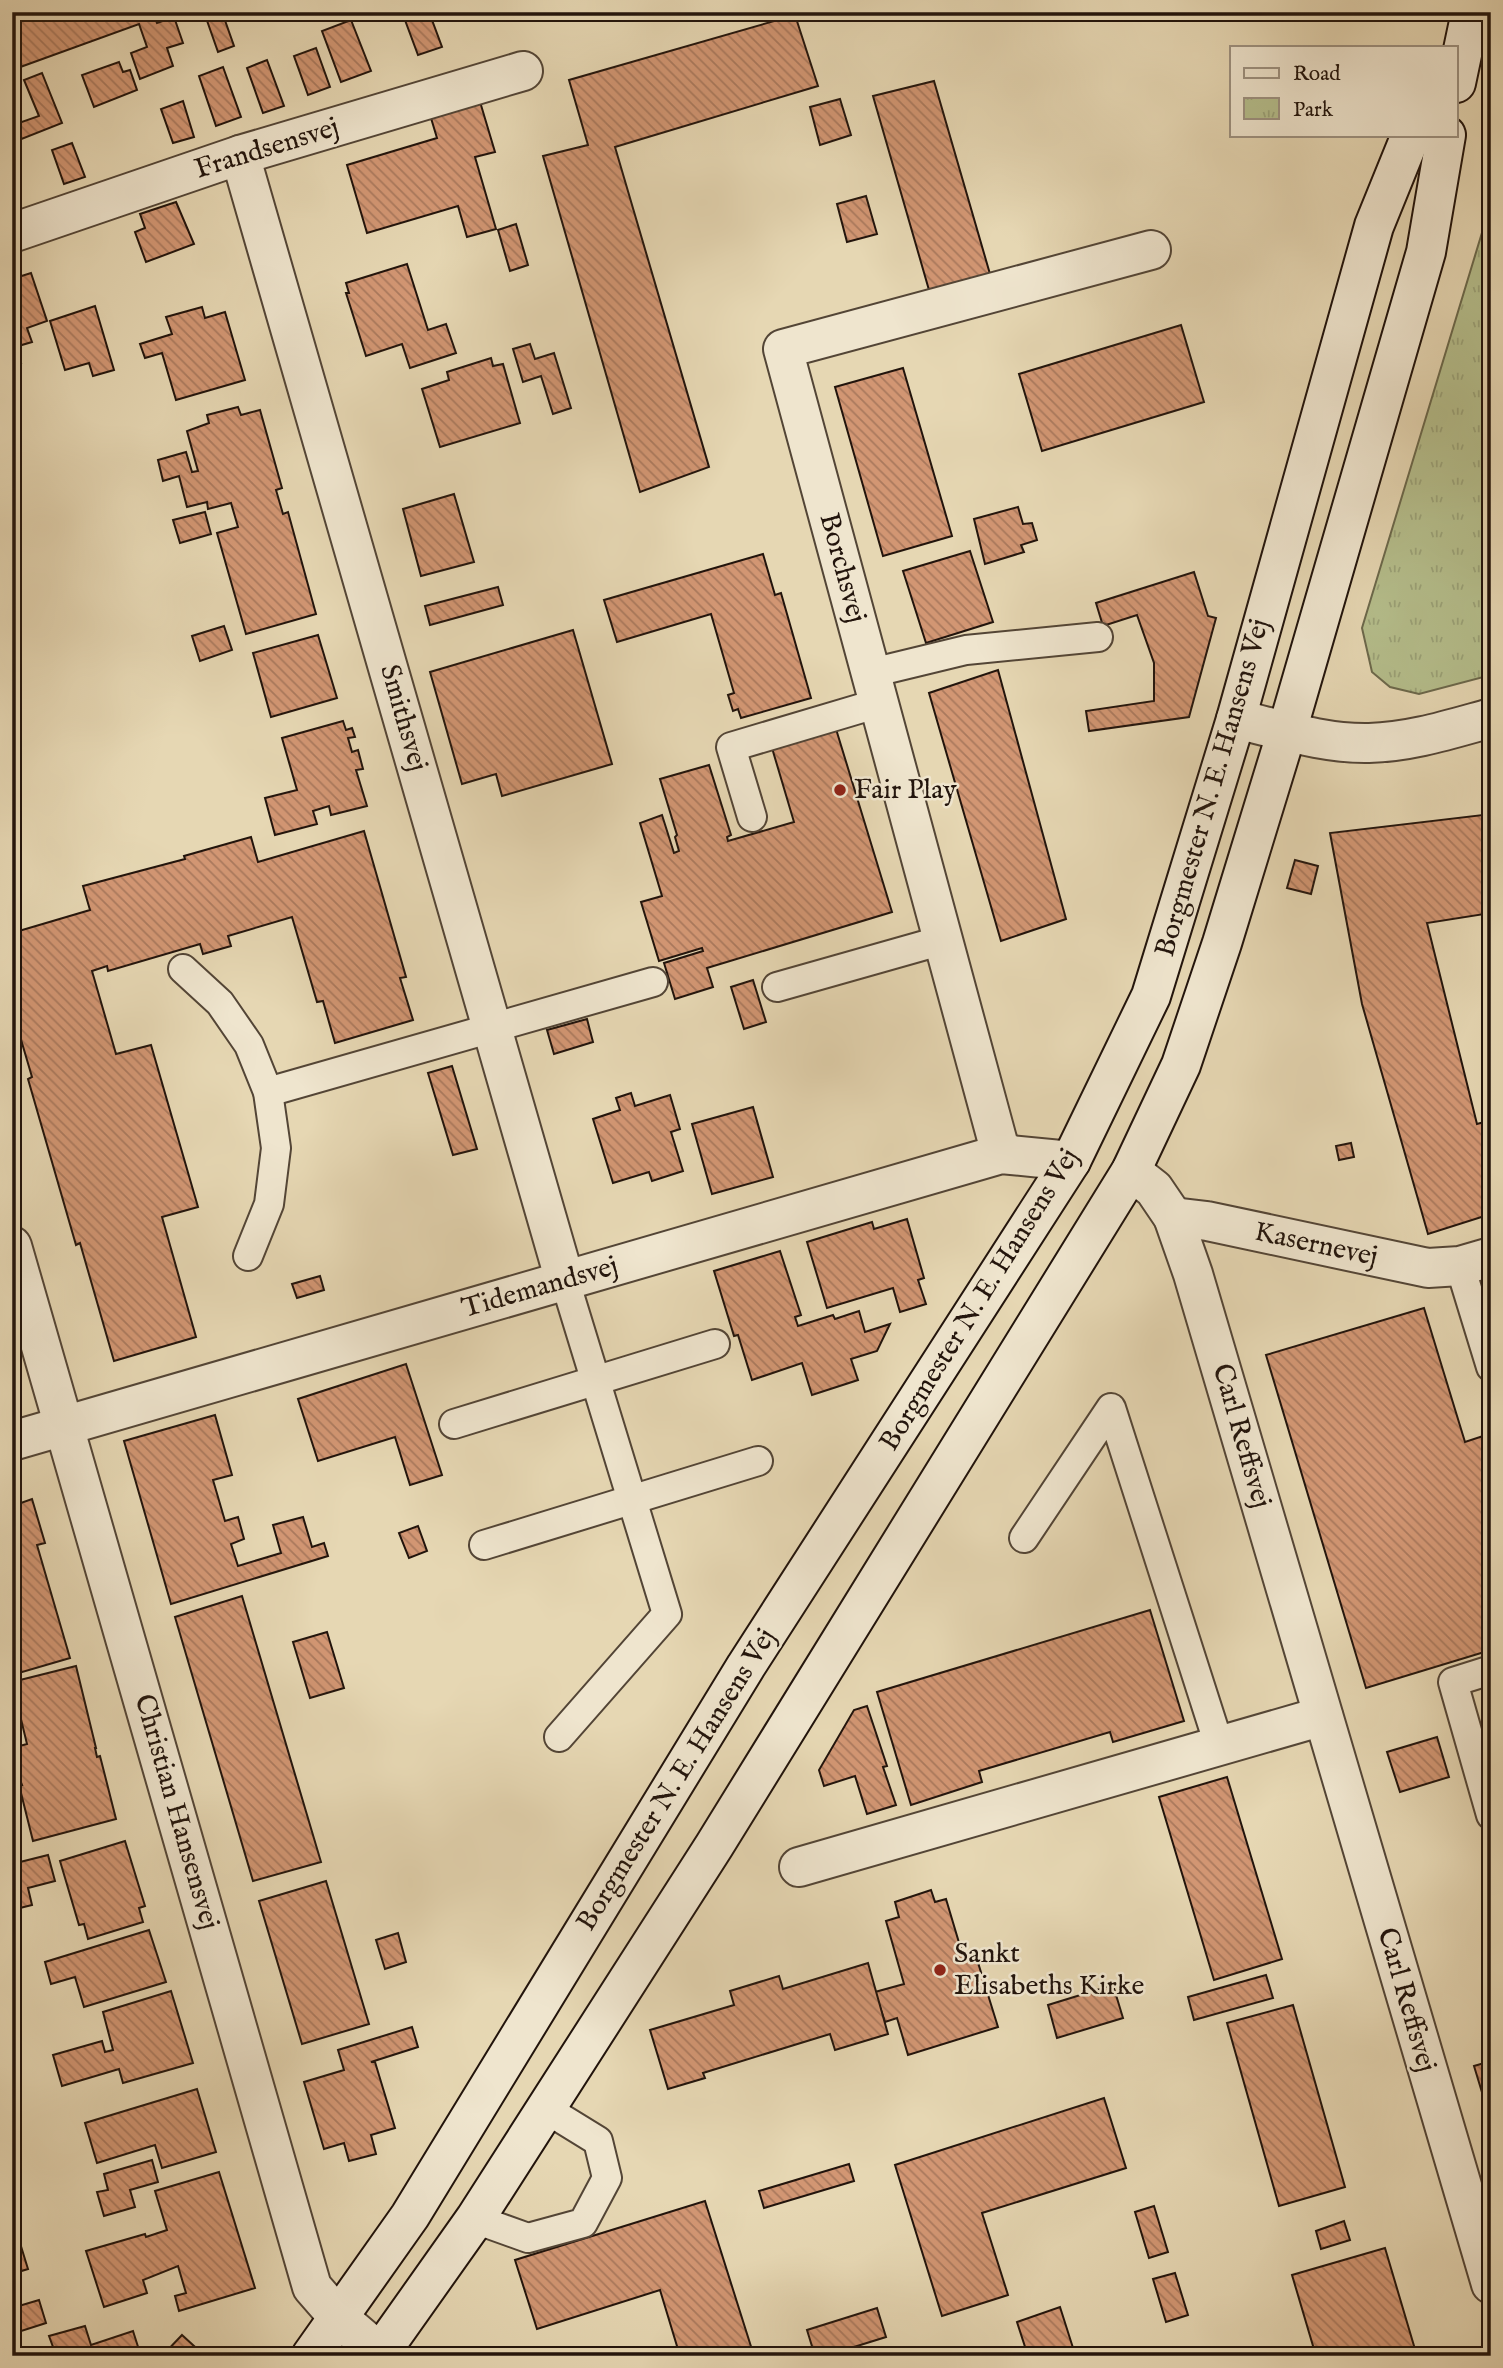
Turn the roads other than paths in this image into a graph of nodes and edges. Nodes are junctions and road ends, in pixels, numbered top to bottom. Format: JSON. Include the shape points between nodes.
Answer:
{"nodes":[{"id":1,"x":1462,"y":12,"type":"edge"},
{"id":2,"x":1471,"y":12,"type":"edge"},
{"id":3,"x":1447,"y":46,"type":"edge"},
{"id":4,"x":523,"y":71,"type":"dead end"},
{"id":5,"x":1458,"y":74,"type":"edge"},
{"id":6,"x":1411,"y":136,"type":"edge"},
{"id":7,"x":1446,"y":136,"type":"edge"},
{"id":8,"x":240,"y":155,"type":"junction"},
{"id":9,"x":12,"y":233,"type":"edge"},
{"id":10,"x":1151,"y":250,"type":"dead end"},
{"id":11,"x":1098,"y":637,"type":"dead end"},
{"id":12,"x":875,"y":688,"type":"junction"},
{"id":13,"x":1236,"y":719,"type":"junction"},
{"id":14,"x":1491,"y":719,"type":"edge"},
{"id":15,"x":1287,"y":731,"type":"junction"},
{"id":16,"x":752,"y":817,"type":"dead end"},
{"id":17,"x":943,"y":940,"type":"junction"},
{"id":18,"x":183,"y":969,"type":"dead end"},
{"id":19,"x":653,"y":982,"type":"dead end"},
{"id":20,"x":777,"y":986,"type":"dead end"},
{"id":21,"x":492,"y":1027,"type":"junction"},
{"id":22,"x":268,"y":1092,"type":"junction"},
{"id":23,"x":1001,"y":1154,"type":"junction"},
{"id":24,"x":1071,"y":1161,"type":"junction"},
{"id":25,"x":1131,"y":1171,"type":"junction"},
{"id":26,"x":1173,"y":1217,"type":"junction"},
{"id":27,"x":12,"y":1246,"type":"edge"},
{"id":28,"x":248,"y":1256,"type":"dead end"},
{"id":29,"x":1475,"y":1262,"type":"edge"},
{"id":30,"x":565,"y":1281,"type":"junction"},
{"id":31,"x":715,"y":1344,"type":"dead end"},
{"id":32,"x":1491,"y":1367,"type":"edge"},
{"id":33,"x":596,"y":1381,"type":"junction"},
{"id":34,"x":454,"y":1423,"type":"dead end"},
{"id":35,"x":65,"y":1426,"type":"junction"},
{"id":36,"x":12,"y":1441,"type":"edge"},
{"id":37,"x":758,"y":1461,"type":"dead end"},
{"id":38,"x":632,"y":1500,"type":"junction"},
{"id":39,"x":1024,"y":1538,"type":"dead end"},
{"id":40,"x":484,"y":1545,"type":"dead end"},
{"id":41,"x":1491,"y":1670,"type":"edge"},
{"id":42,"x":1322,"y":1716,"type":"junction"},
{"id":43,"x":559,"y":1737,"type":"dead end"},
{"id":44,"x":1219,"y":1745,"type":"junction"},
{"id":45,"x":1491,"y":1815,"type":"edge"},
{"id":46,"x":799,"y":1867,"type":"dead end"},
{"id":47,"x":546,"y":2109,"type":"junction"},
{"id":48,"x":475,"y":2219,"type":"junction"},
{"id":49,"x":1491,"y":2284,"type":"edge"},
{"id":50,"x":339,"y":2318,"type":"junction"},
{"id":51,"x":379,"y":2354,"type":"edge"},
{"id":52,"x":311,"y":2356,"type":"edge"}],
"edges":[{"from":1,"to":3,"type":"street"},
{"from":2,"to":5,"type":"street"},
{"from":4,"to":8,"type":"street","name":"Frandsensvej"},
{"from":6,"to":13,"type":"street","name":"Borgmester N. E. Hansens Vej","via":[[1374,226]]},
{"from":7,"to":15,"type":"street","name":"Borgmester N. E. Hansens Vej","via":[[1426,252]]},
{"from":8,"to":9,"type":"street","name":"Frandsensvej"},
{"from":8,"to":21,"type":"street","name":"Smithsvej"},
{"from":10,"to":12,"type":"street","name":"Borchsvej","via":[[783,349]]},
{"from":11,"to":12,"type":"lane","via":[[966,650]]},
{"from":12,"to":16,"type":"lane","via":[[731,747]]},
{"from":12,"to":17,"type":"street","name":"Borchsvej"},
{"from":13,"to":15,"type":"street"},
{"from":13,"to":24,"type":"street","name":"Borgmester N. E. Hansens Vej","via":[[1151,996]]},
{"from":14,"to":15,"type":"street","via":[[1398,741],[1367,743]]},
{"from":15,"to":25,"type":"street","name":"Borgmester N. E. Hansens Vej","via":[[1181,1065]]},
{"from":17,"to":20,"type":"lane"},
{"from":17,"to":23,"type":"street","name":"Borchsvej"},
{"from":18,"to":22,"type":"lane","via":[[220,1003],[242,1034]]},
{"from":19,"to":21,"type":"lane"},
{"from":21,"to":22,"type":"lane"},
{"from":21,"to":30,"type":"street","name":"Smithsvej"},
{"from":22,"to":28,"type":"lane","via":[[276,1148],[269,1204]]},
{"from":23,"to":24,"type":"street","name":"Tidemandsvej"},
{"from":23,"to":30,"type":"street","name":"Tidemandsvej"},
{"from":24,"to":25,"type":"street","name":"Tidemandsvej"},
{"from":24,"to":50,"type":"street","name":"Borgmester N. E. Hansens Vej","via":[[746,1666],[410,2216]]},
{"from":25,"to":26,"type":"street","name":"Carl Reffsvej","via":[[1154,1189]]},
{"from":25,"to":47,"type":"street","name":"Borgmester N. E. Hansens Vej"},
{"from":26,"to":29,"type":"street","name":"Kasernevej","via":[[1428,1268]]},
{"from":26,"to":42,"type":"street","name":"Carl Reffsvej","via":[[1194,1274]]},
{"from":27,"to":35,"type":"street","name":"Christian Hansensvej"},
{"from":29,"to":32,"type":"lane","name":"Kasernevej"},
{"from":30,"to":33,"type":"lane"},
{"from":30,"to":35,"type":"street","name":"Tidemandsvej"},
{"from":31,"to":33,"type":"lane"},
{"from":33,"to":34,"type":"lane"},
{"from":33,"to":38,"type":"lane"},
{"from":35,"to":36,"type":"street","name":"Tidemandsvej"},
{"from":35,"to":50,"type":"street","name":"Christian Hansensvej","via":[[312,2287]]},
{"from":37,"to":38,"type":"lane"},
{"from":38,"to":40,"type":"lane"},
{"from":38,"to":43,"type":"lane","via":[[667,1614]]},
{"from":39,"to":44,"type":"lane","via":[[1111,1408]]},
{"from":41,"to":45,"type":"lane","via":[[1453,1682]]},
{"from":42,"to":44,"type":"street"},
{"from":42,"to":49,"type":"street","name":"Carl Reffsvej"},
{"from":44,"to":46,"type":"street"},
{"from":47,"to":48,"type":"street","name":"Borgmester N. E. Hansens Vej"},
{"from":47,"to":48,"type":"lane","via":[[598,2141],[607,2178],[583,2223],[528,2238]]},
{"from":48,"to":51,"type":"street","name":"Borgmester N. E. Hansens Vej"},
{"from":50,"to":51,"type":"street","name":"Christian Hansensvej"},
{"from":50,"to":52,"type":"street","name":"Borgmester N. E. Hansens Vej"}]}
